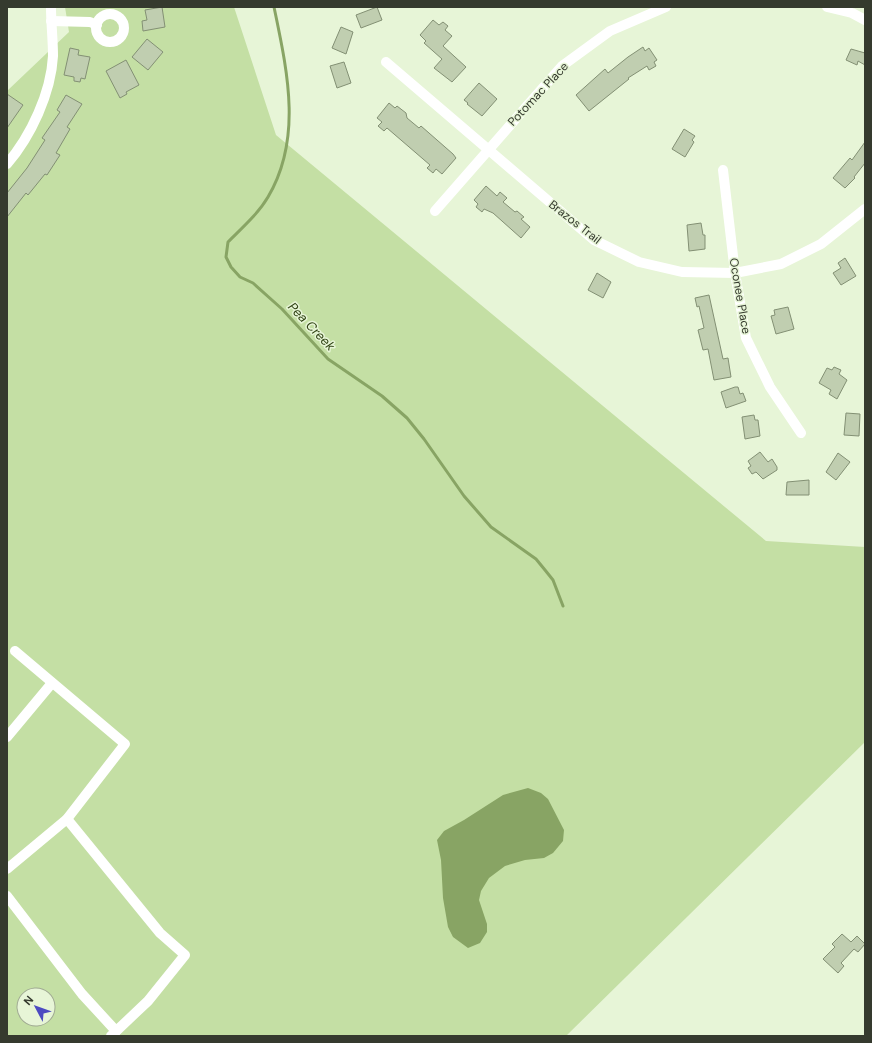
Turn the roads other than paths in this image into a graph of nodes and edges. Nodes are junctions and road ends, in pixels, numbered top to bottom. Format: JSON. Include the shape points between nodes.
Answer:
{"nodes":[{"id":1,"x":51,"y":7,"type":"edge"},
{"id":2,"x":666,"y":7,"type":"edge"},
{"id":3,"x":827,"y":7,"type":"edge"},
{"id":4,"x":865,"y":20,"type":"edge"},
{"id":5,"x":51,"y":21,"type":"junction"},
{"id":6,"x":97,"y":25,"type":"dead end"},
{"id":7,"x":386,"y":62,"type":"dead end"},
{"id":8,"x":488,"y":149,"type":"junction"},
{"id":9,"x":7,"y":164,"type":"edge"},
{"id":10,"x":723,"y":170,"type":"dead end"},
{"id":11,"x":865,"y":209,"type":"edge"},
{"id":12,"x":435,"y":211,"type":"dead end"},
{"id":13,"x":735,"y":273,"type":"junction"},
{"id":14,"x":801,"y":433,"type":"dead end"},
{"id":15,"x":15,"y":651,"type":"dead end"},
{"id":16,"x":52,"y":683,"type":"junction"},
{"id":17,"x":7,"y":737,"type":"edge"},
{"id":18,"x":67,"y":819,"type":"junction"},
{"id":19,"x":7,"y":869,"type":"edge"},
{"id":20,"x":7,"y":896,"type":"edge"},
{"id":21,"x":114,"y":1033,"type":"edge"}],
"edges":[{"from":1,"to":5,"type":"street"},
{"from":2,"to":8,"type":"street","name":"Potomac Place","via":[[610,31],[562,66]]},
{"from":3,"to":4,"type":"street","via":[[852,13]]},
{"from":5,"to":6,"type":"street","via":[[90,22]]},
{"from":5,"to":9,"type":"street","via":[[53,56],[44,102],[16,153]]},
{"from":7,"to":8,"type":"street","name":"Brazos Trail"},
{"from":8,"to":12,"type":"street","name":"Potomac Place"},
{"from":8,"to":13,"type":"street","name":"Brazos Trail","via":[[594,240],[638,262],[653,266],[682,272]]},
{"from":10,"to":13,"type":"street","name":"Oconee Place"},
{"from":11,"to":13,"type":"street","name":"Brazos Trail","via":[[821,244],[781,264]]},
{"from":13,"to":14,"type":"street","name":"Oconee Place","via":[[746,338],[770,387]]},
{"from":15,"to":16,"type":"street"},
{"from":16,"to":17,"type":"street"},
{"from":16,"to":18,"type":"street","via":[[124,744]]},
{"from":18,"to":19,"type":"street"},
{"from":18,"to":21,"type":"street","via":[[160,933],[185,955],[148,1000]]},
{"from":20,"to":21,"type":"street"}]}
